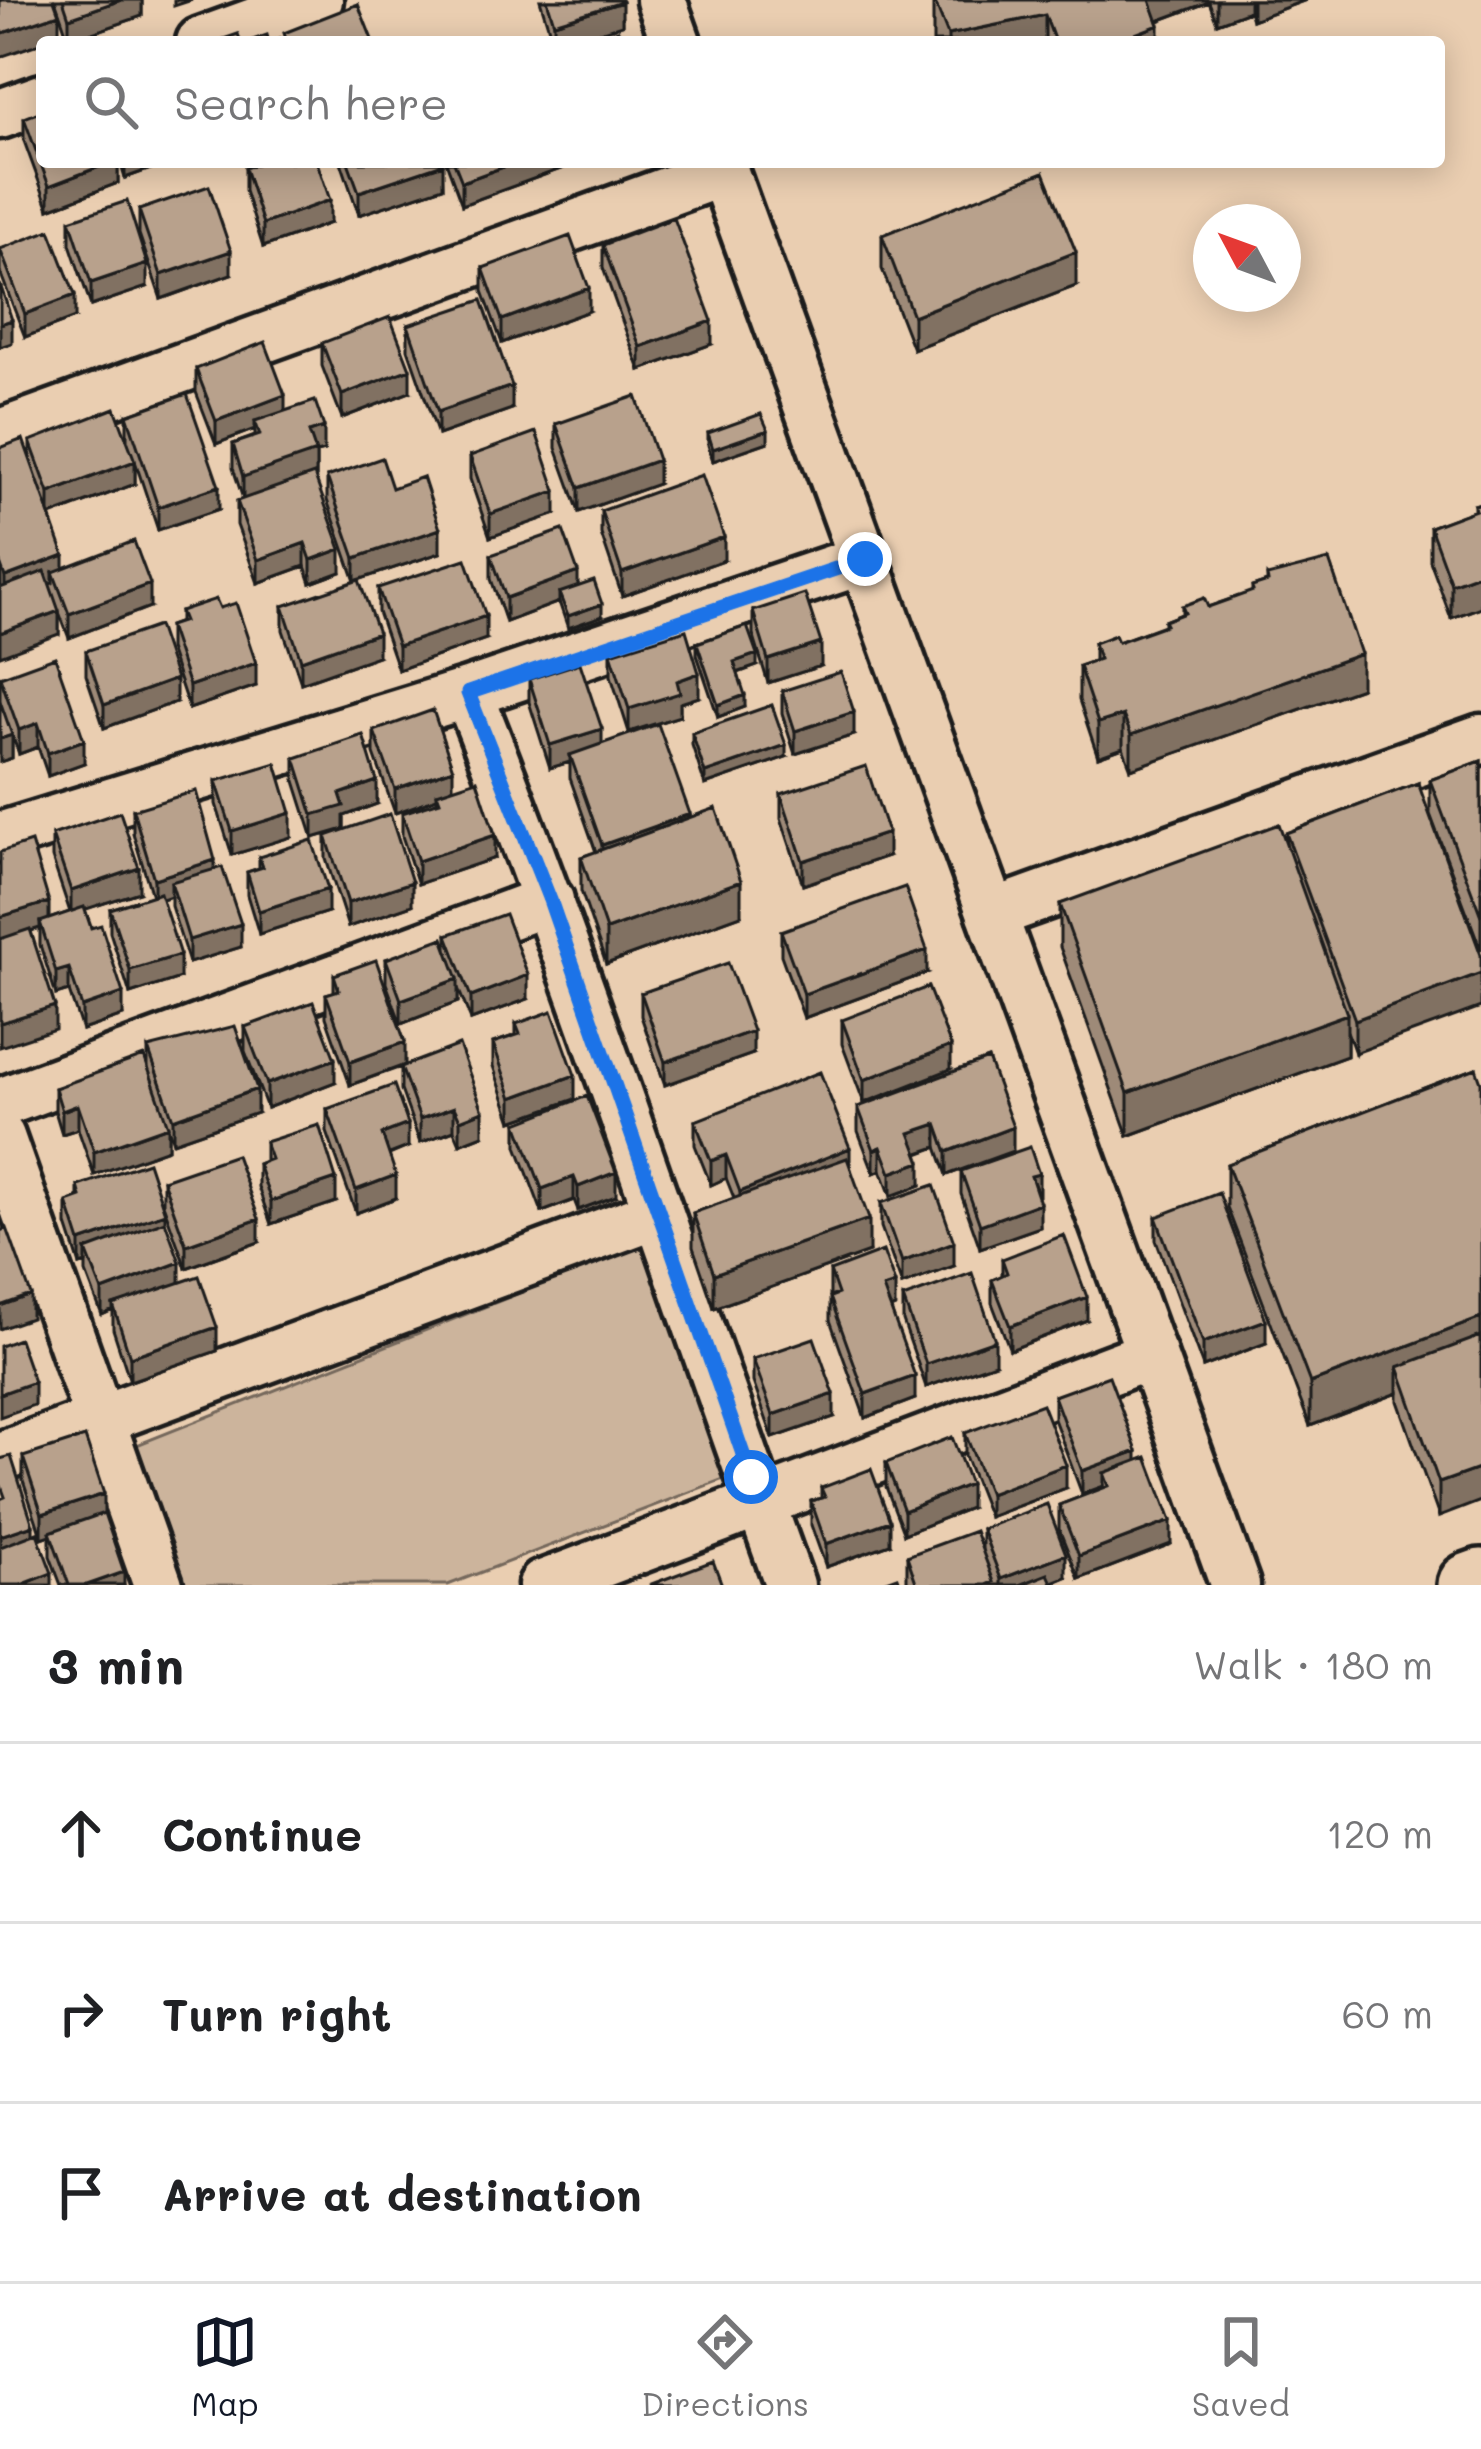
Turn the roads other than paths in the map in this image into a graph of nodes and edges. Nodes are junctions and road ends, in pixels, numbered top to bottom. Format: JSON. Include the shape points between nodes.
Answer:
{"nodes":[{"id":1,"x":318,"y":0,"type":"edge"},
{"id":2,"x":661,"y":0,"type":"edge"},
{"id":3,"x":218,"y":36,"type":"edge"},
{"id":4,"x":674,"y":36,"type":"edge"},
{"id":5,"x":36,"y":101,"type":"edge"},
{"id":6,"x":0,"y":114,"type":"edge"},
{"id":7,"x":719,"y":168,"type":"edge"},
{"id":8,"x":722,"y":168,"type":"edge"},
{"id":9,"x":0,"y":434,"type":"edge"},
{"id":10,"x":865,"y":559,"type":"junction"},
{"id":11,"x":468,"y":693,"type":"junction"},
{"id":12,"x":1481,"y":739,"type":"edge"},
{"id":13,"x":0,"y":837,"type":"edge"},
{"id":14,"x":550,"y":900,"type":"junction"},
{"id":15,"x":992,"y":914,"type":"junction"},
{"id":16,"x":0,"y":1103,"type":"edge"},
{"id":17,"x":0,"y":1137,"type":"edge"},
{"id":18,"x":655,"y":1214,"type":"junction"},
{"id":19,"x":1152,"y":1354,"type":"junction"},
{"id":20,"x":102,"y":1420,"type":"junction"},
{"id":21,"x":0,"y":1456,"type":"edge"},
{"id":22,"x":760,"y":1502,"type":"junction"},
{"id":23,"x":1481,"y":1581,"type":"edge"},
{"id":24,"x":158,"y":1585,"type":"edge"},
{"id":25,"x":543,"y":1585,"type":"edge"},
{"id":26,"x":790,"y":1585,"type":"edge"},
{"id":27,"x":1235,"y":1585,"type":"edge"},
{"id":28,"x":1470,"y":1585,"type":"edge"}],
"edges":[{"from":1,"to":3,"type":"street"},
{"from":2,"to":4,"type":"street"},
{"from":5,"to":6,"type":"street"},
{"from":7,"to":9,"type":"street"},
{"from":8,"to":10,"type":"street"},
{"from":10,"to":11,"type":"street"},
{"from":10,"to":15,"type":"street"},
{"from":11,"to":13,"type":"street"},
{"from":11,"to":14,"type":"street"},
{"from":12,"to":15,"type":"street"},
{"from":14,"to":16,"type":"street"},
{"from":14,"to":18,"type":"street"},
{"from":15,"to":19,"type":"street"},
{"from":17,"to":20,"type":"street"},
{"from":18,"to":20,"type":"street"},
{"from":18,"to":22,"type":"street"},
{"from":19,"to":22,"type":"street"},
{"from":19,"to":27,"type":"street"},
{"from":20,"to":21,"type":"street"},
{"from":20,"to":24,"type":"street"},
{"from":22,"to":25,"type":"street"},
{"from":22,"to":26,"type":"street"},
{"from":23,"to":28,"type":"main road"}]}
